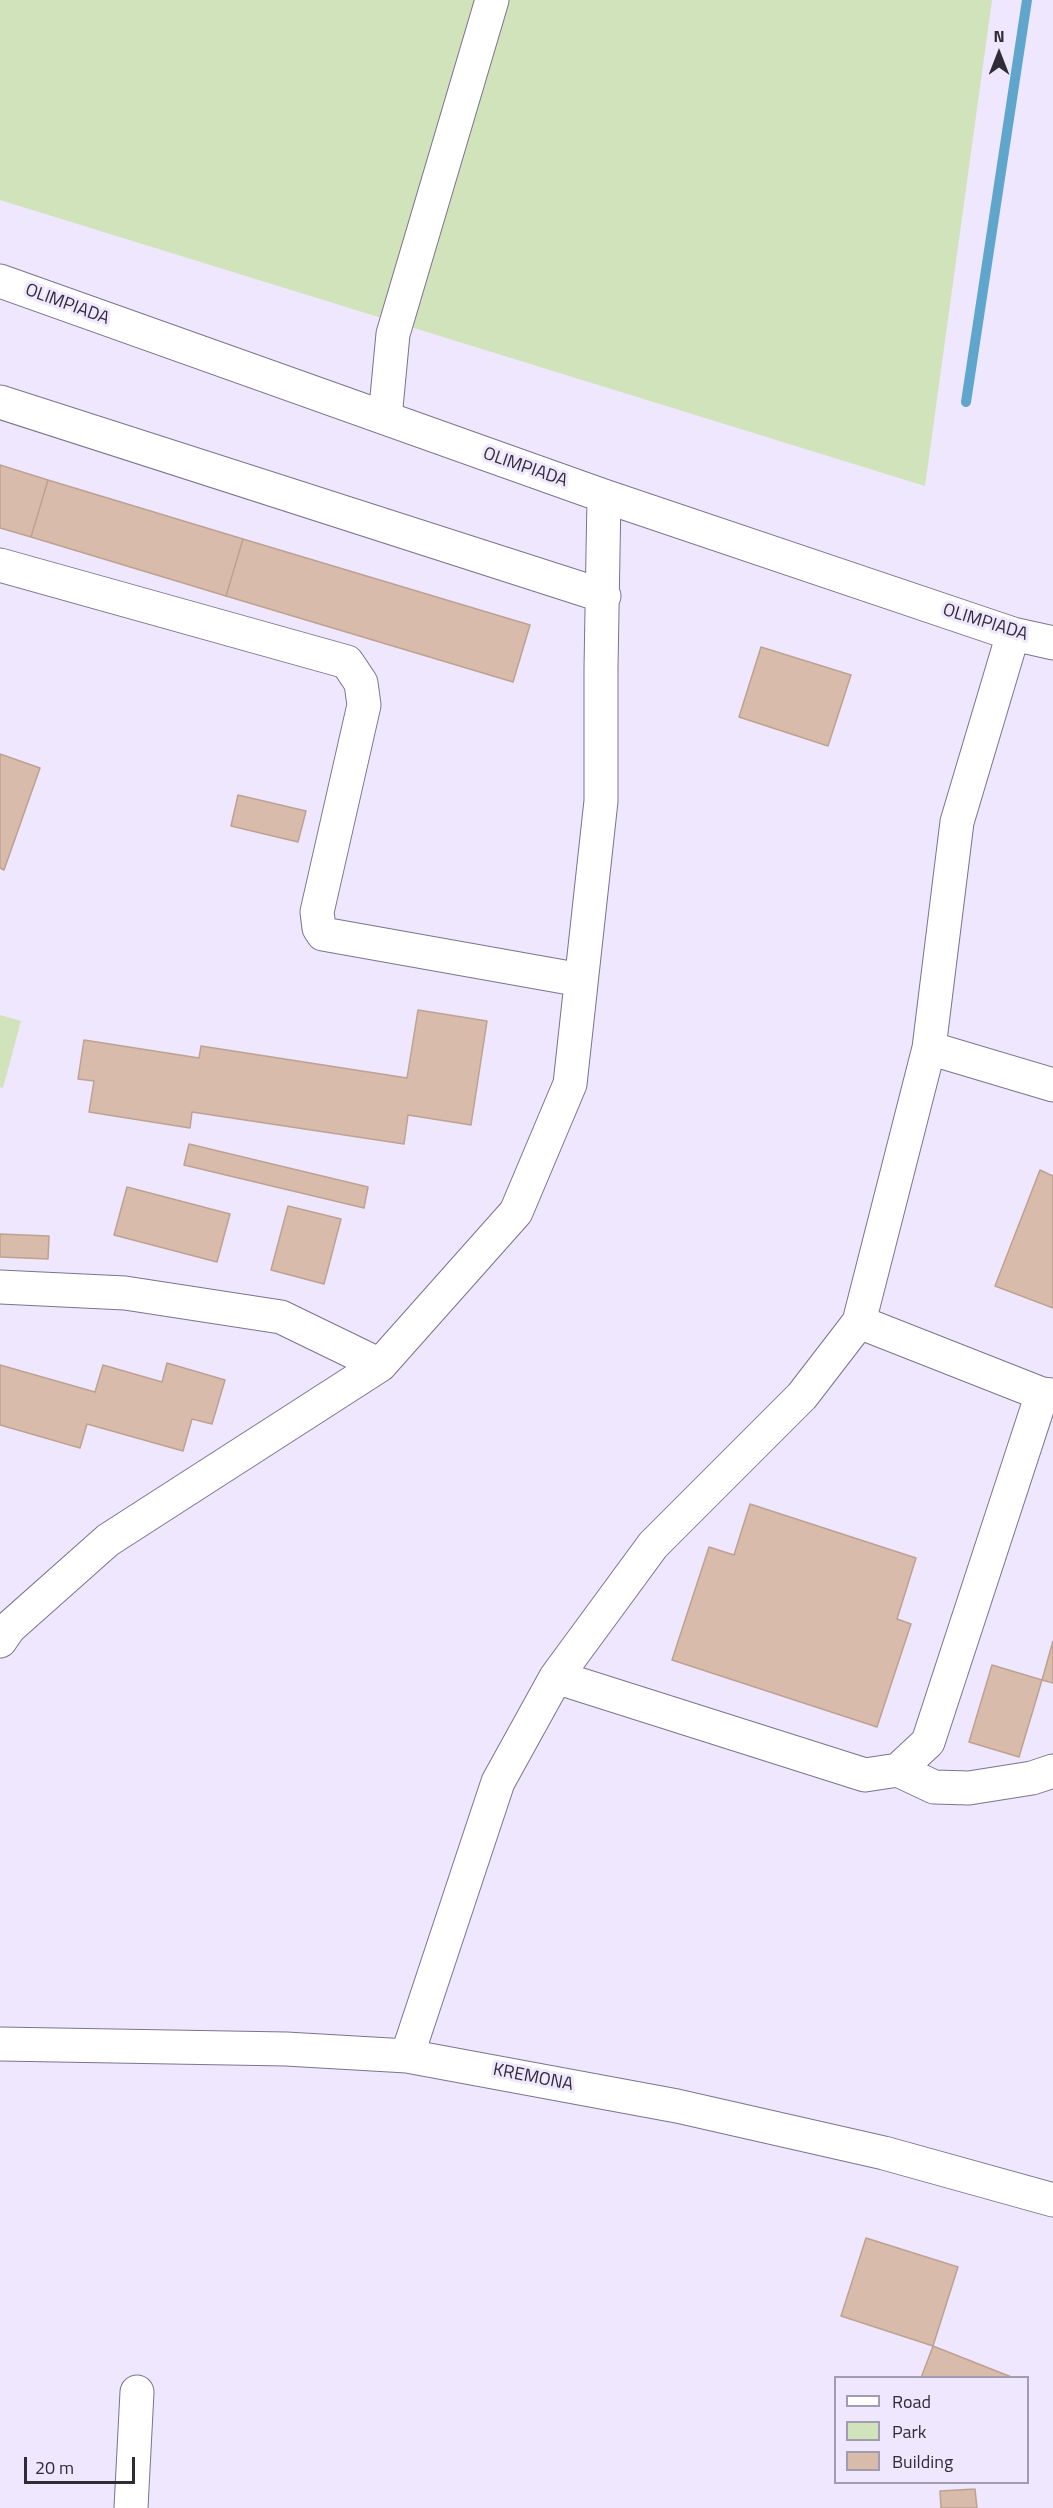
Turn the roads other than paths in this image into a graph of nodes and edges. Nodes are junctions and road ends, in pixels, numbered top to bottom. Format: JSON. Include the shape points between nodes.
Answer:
{"nodes":[{"id":1,"x":492,"y":0,"type":"edge"},
{"id":2,"x":0,"y":281,"type":"edge"},
{"id":3,"x":0,"y":402,"type":"edge"},
{"id":4,"x":385,"y":418,"type":"junction"},
{"id":5,"x":604,"y":496,"type":"junction"},
{"id":6,"x":0,"y":565,"type":"edge"},
{"id":7,"x":604,"y":597,"type":"junction"},
{"id":8,"x":1013,"y":634,"type":"junction"},
{"id":9,"x":1053,"y":643,"type":"edge"},
{"id":10,"x":581,"y":980,"type":"junction"},
{"id":11,"x":929,"y":1048,"type":"junction"},
{"id":12,"x":1053,"y":1085,"type":"edge"},
{"id":13,"x":0,"y":1287,"type":"edge"},
{"id":14,"x":859,"y":1322,"type":"junction"},
{"id":15,"x":380,"y":1365,"type":"junction"},
{"id":16,"x":1047,"y":1395,"type":"edge"},
{"id":17,"x":0,"y":1641,"type":"edge"},
{"id":18,"x":556,"y":1677,"type":"junction"},
{"id":19,"x":898,"y":1770,"type":"junction"},
{"id":20,"x":1053,"y":1771,"type":"edge"},
{"id":21,"x":0,"y":2044,"type":"edge"},
{"id":22,"x":407,"y":2056,"type":"junction"},
{"id":23,"x":1053,"y":2200,"type":"edge"},
{"id":24,"x":137,"y":2392,"type":"dead end"},
{"id":25,"x":131,"y":2508,"type":"edge"}],
"edges":[{"from":1,"to":4,"type":"street","via":[[393,334]]},
{"from":2,"to":4,"type":"street","name":"OLIMPIADA"},
{"from":3,"to":7,"type":"street"},
{"from":4,"to":5,"type":"street","name":"OLIMPIADA"},
{"from":5,"to":7,"type":"street"},
{"from":5,"to":8,"type":"street","name":"OLIMPIADA"},
{"from":6,"to":10,"type":"street","via":[[347,662],[361,683],[364,705],[317,912],[323,934]]},
{"from":7,"to":10,"type":"street","via":[[601,801]]},
{"from":8,"to":9,"type":"street","name":"OLIMPIADA"},
{"from":8,"to":11,"type":"street","via":[[957,822]]},
{"from":10,"to":15,"type":"street","via":[[570,1084],[516,1212]]},
{"from":11,"to":12,"type":"street"},
{"from":11,"to":14,"type":"street"},
{"from":13,"to":15,"type":"street","via":[[125,1293],[281,1317]]},
{"from":14,"to":16,"type":"street"},
{"from":14,"to":18,"type":"street","via":[[802,1396],[653,1545]]},
{"from":15,"to":17,"type":"street","via":[[108,1540],[9,1628]]},
{"from":16,"to":19,"type":"street","via":[[928,1742]]},
{"from":18,"to":19,"type":"street","via":[[865,1775]]},
{"from":18,"to":22,"type":"street","via":[[498,1782]]},
{"from":19,"to":20,"type":"street","via":[[934,1787],[969,1788]]},
{"from":21,"to":22,"type":"street","name":"KREMONA","via":[[286,2049]]},
{"from":22,"to":23,"type":"street","name":"KREMONA","via":[[700,2111],[884,2153]]},
{"from":24,"to":25,"type":"street"}]}
